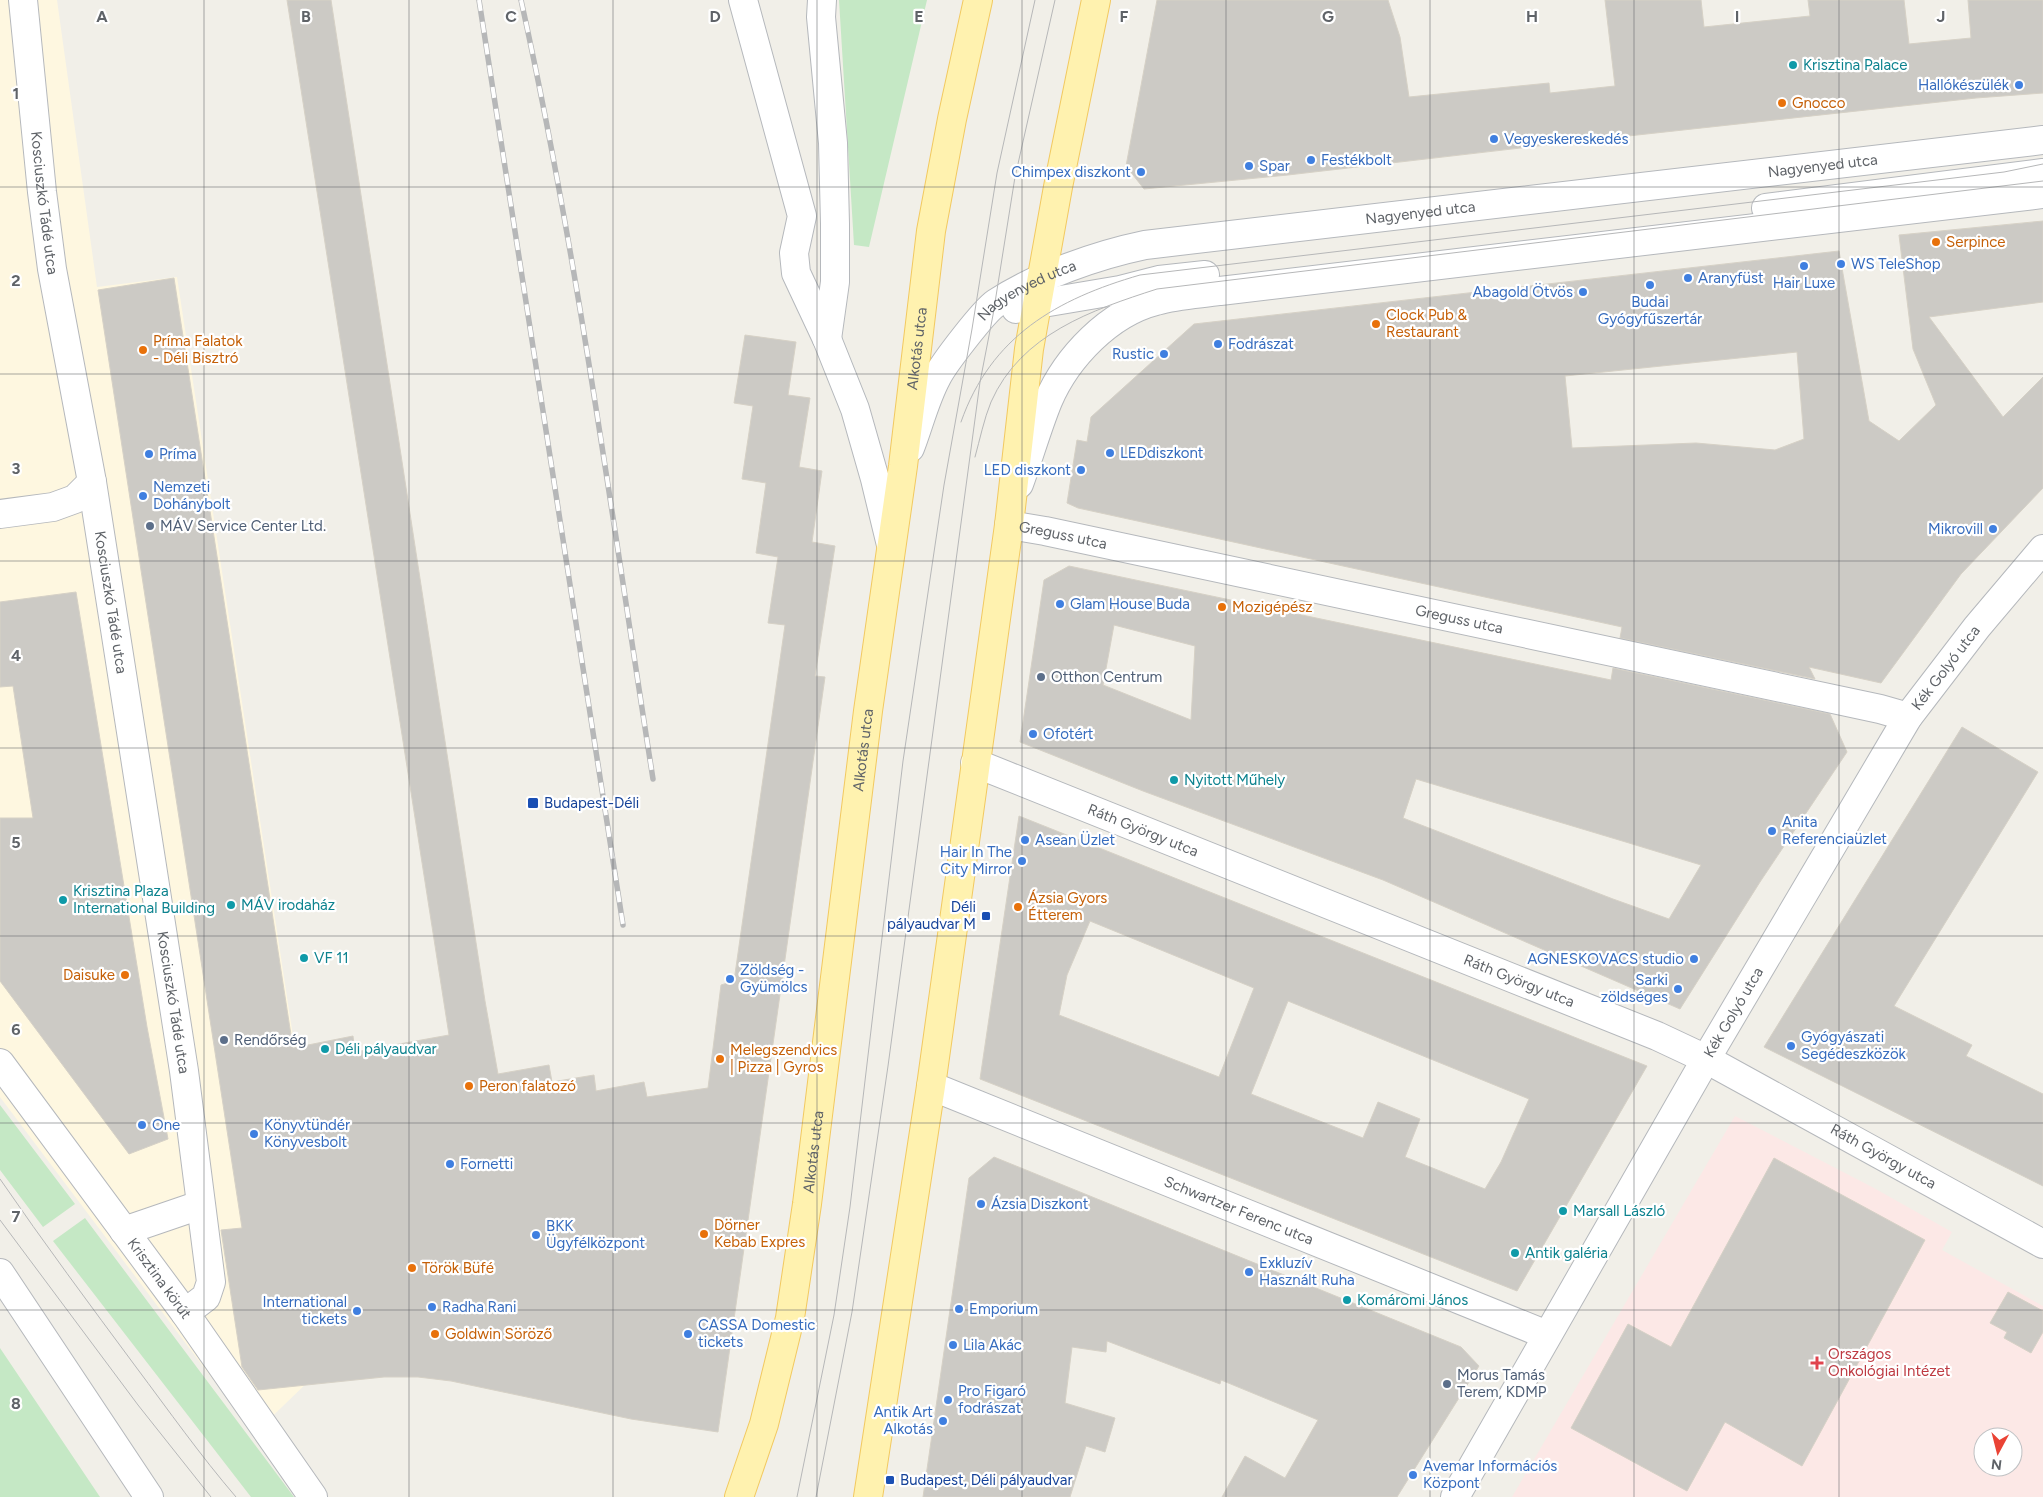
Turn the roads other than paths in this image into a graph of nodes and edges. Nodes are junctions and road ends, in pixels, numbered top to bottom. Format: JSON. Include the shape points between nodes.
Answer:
{"nodes":[{"id":1,"x":23,"y":0,"type":"edge"},
{"id":2,"x":743,"y":0,"type":"edge"},
{"id":3,"x":822,"y":0,"type":"edge"},
{"id":4,"x":978,"y":0,"type":"edge"},
{"id":5,"x":1096,"y":0,"type":"edge"},
{"id":6,"x":2043,"y":140,"type":"edge"},
{"id":7,"x":2043,"y":173,"type":"edge"},
{"id":8,"x":2043,"y":194,"type":"edge"},
{"id":9,"x":1039,"y":292,"type":"junction"},
{"id":10,"x":827,"y":339,"type":"junction"},
{"id":11,"x":903,"y":466,"type":"junction"},
{"id":12,"x":92,"y":482,"type":"junction"},
{"id":13,"x":0,"y":514,"type":"edge"},
{"id":14,"x":1010,"y":517,"type":"junction"},
{"id":15,"x":2043,"y":549,"type":"edge"},
{"id":16,"x":892,"y":551,"type":"junction"},
{"id":17,"x":1908,"y":717,"type":"junction"},
{"id":18,"x":975,"y":763,"type":"junction"},
{"id":19,"x":1706,"y":1059,"type":"junction"},
{"id":20,"x":0,"y":1063,"type":"edge"},
{"id":21,"x":931,"y":1086,"type":"junction"},
{"id":22,"x":200,"y":1205,"type":"junction"},
{"id":23,"x":124,"y":1232,"type":"junction"},
{"id":24,"x":2043,"y":1244,"type":"edge"},
{"id":25,"x":0,"y":1274,"type":"edge"},
{"id":26,"x":185,"y":1313,"type":"junction"},
{"id":27,"x":1547,"y":1335,"type":"junction"},
{"id":28,"x":738,"y":1494,"type":"edge"},
{"id":29,"x":149,"y":1497,"type":"edge"},
{"id":30,"x":313,"y":1497,"type":"edge"},
{"id":31,"x":868,"y":1497,"type":"edge"},
{"id":32,"x":1455,"y":1497,"type":"edge"}],
"edges":[{"from":1,"to":12,"type":"street","name":"Kosciuszkó Tádé utca","via":[[52,269]]},
{"from":2,"to":10,"type":"street","via":[[802,216],[794,254],[796,273]]},
{"from":3,"to":10,"type":"street","via":[[833,143],[835,224],[835,282]]},
{"from":4,"to":11,"type":"main road","name":"Alkotás utca","via":[[931,231]]},
{"from":5,"to":9,"type":"main road"},
{"from":6,"to":9,"type":"street","name":"Nagyenyed utca","via":[[1145,245],[1110,252]]},
{"from":7,"to":9,"type":"street","via":[[1159,280],[1120,290]]},
{"from":8,"to":14,"type":"street","via":[[1156,300],[1126,312],[1088,342],[1066,370],[1048,400]]},
{"from":9,"to":11,"type":"street","name":"Nagyenyed utca","via":[[995,304],[972,329],[937,376]]},
{"from":9,"to":14,"type":"main road"},
{"from":10,"to":16,"type":"street","via":[[855,408]]},
{"from":11,"to":16,"type":"main road","name":"Alkotás utca"},
{"from":12,"to":13,"type":"street","via":[[75,499],[53,507]]},
{"from":12,"to":22,"type":"street","name":"Kosciuszkó Tádé utca","via":[[184,1071]]},
{"from":14,"to":17,"type":"street","name":"Greguss utca","via":[[1045,531]]},
{"from":14,"to":18,"type":"main road"},
{"from":15,"to":17,"type":"street","name":"Kék Golyó utca","via":[[1976,627]]},
{"from":16,"to":28,"type":"main road","name":"Alkotás utca","via":[[868,711],[790,1318],[764,1424]]},
{"from":17,"to":19,"type":"street","name":"Kék Golyó utca"},
{"from":18,"to":19,"type":"street","name":"Ráth György utca","via":[[1639,1028]]},
{"from":18,"to":21,"type":"main road"},
{"from":19,"to":24,"type":"street","name":"Ráth György utca"},
{"from":19,"to":27,"type":"street","name":"Kék Golyó utca"},
{"from":20,"to":23,"type":"street","name":"Krisztina körút"},
{"from":21,"to":27,"type":"street","name":"Schwartzer Ferenc utca"},
{"from":21,"to":31,"type":"main road"},
{"from":22,"to":23,"type":"street"},
{"from":22,"to":26,"type":"street","name":"Kosciuszkó Tádé utca","via":[[211,1282],[206,1297]]},
{"from":23,"to":26,"type":"street","name":"Krisztina körút"},
{"from":25,"to":29,"type":"street"},
{"from":26,"to":30,"type":"street","name":"Krisztina körút"},
{"from":27,"to":32,"type":"street","name":"Kék Golyó utca"}]}
